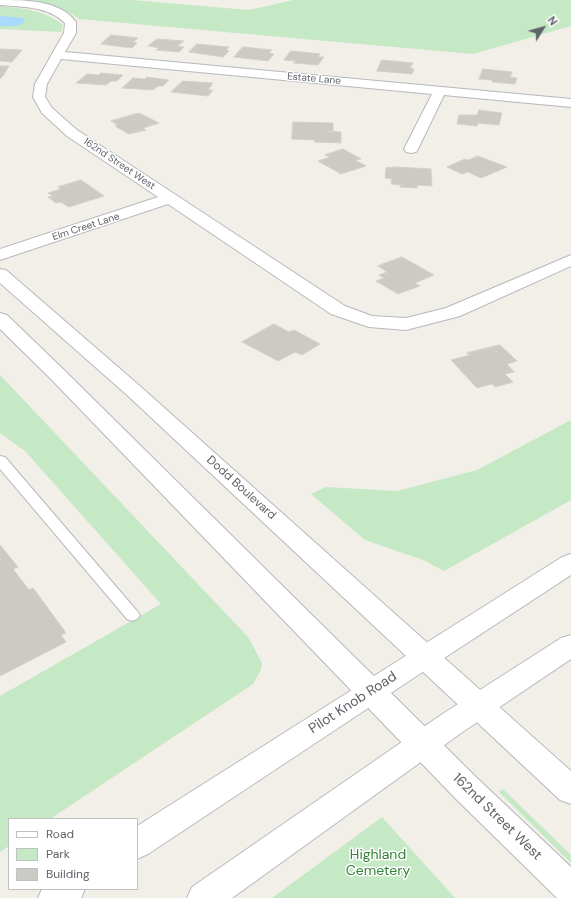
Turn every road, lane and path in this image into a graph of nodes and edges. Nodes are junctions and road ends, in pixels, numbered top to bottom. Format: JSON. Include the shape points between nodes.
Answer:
{"nodes":[{"id":1,"x":0,"y":2,"type":"edge"},
{"id":2,"x":57,"y":55,"type":"junction"},
{"id":3,"x":440,"y":91,"type":"junction"},
{"id":4,"x":571,"y":103,"type":"edge"},
{"id":5,"x":411,"y":149,"type":"dead end"},
{"id":6,"x":171,"y":198,"type":"junction"},
{"id":7,"x":0,"y":255,"type":"edge"},
{"id":8,"x":571,"y":260,"type":"edge"},
{"id":9,"x":0,"y":274,"type":"edge"},
{"id":10,"x":0,"y":319,"type":"edge"},
{"id":11,"x":0,"y":460,"type":"edge"},
{"id":12,"x":571,"y":563,"type":"edge"},
{"id":13,"x":132,"y":615,"type":"dead end"},
{"id":14,"x":571,"y":645,"type":"edge"},
{"id":15,"x":425,"y":656,"type":"junction"},
{"id":16,"x":371,"y":691,"type":"junction"},
{"id":17,"x":479,"y":706,"type":"junction"},
{"id":18,"x":423,"y":744,"type":"junction"},
{"id":19,"x":571,"y":790,"type":"edge"},
{"id":20,"x":138,"y":843,"type":"edge"},
{"id":21,"x":571,"y":889,"type":"edge"},
{"id":22,"x":67,"y":890,"type":"edge"},
{"id":23,"x":55,"y":898,"type":"edge"},
{"id":24,"x":204,"y":898,"type":"edge"}],
"edges":[{"from":1,"to":2,"type":"street","name":"162nd Street West","via":[[38,6],[66,16],[71,22],[70,32]]},
{"from":2,"to":3,"type":"street","name":"Estate Lane"},
{"from":2,"to":6,"type":"street","name":"162nd Street West","via":[[40,84],[39,97],[47,110],[72,133]]},
{"from":3,"to":4,"type":"street","name":"Estate Lane"},
{"from":3,"to":5,"type":"street"},
{"from":6,"to":7,"type":"street","name":"Elm Creet Lane"},
{"from":6,"to":8,"type":"street","name":"162nd Street West","via":[[338,310],[369,321],[406,324],[453,312]]},
{"from":9,"to":15,"type":"street","name":"Dodd Boulevard","via":[[134,391]]},
{"from":10,"to":16,"type":"street"},
{"from":11,"to":13,"type":"lane"},
{"from":12,"to":15,"type":"street","name":"Pilot Knob Road"},
{"from":14,"to":17,"type":"street"},
{"from":15,"to":16,"type":"street","name":"Pilot Knob Road"},
{"from":15,"to":17,"type":"street","name":"Dodd Boulevard"},
{"from":16,"to":18,"type":"street"},
{"from":16,"to":20,"type":"street","name":"Pilot Knob Road"},
{"from":17,"to":18,"type":"street"},
{"from":17,"to":19,"type":"street"},
{"from":18,"to":21,"type":"street","name":"162nd Street West"},
{"from":18,"to":24,"type":"street"},
{"from":22,"to":23,"type":"street"}]}
